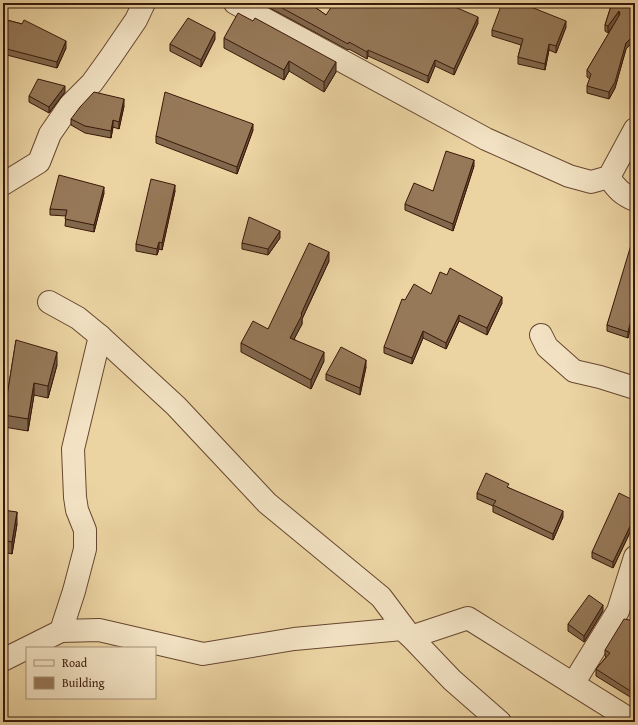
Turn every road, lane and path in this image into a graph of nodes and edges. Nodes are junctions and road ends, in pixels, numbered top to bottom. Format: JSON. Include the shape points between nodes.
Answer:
{"nodes":[{"id":1,"x":144,"y":3,"type":"edge"},
{"id":2,"x":235,"y":3,"type":"edge"},
{"id":3,"x":635,"y":130,"type":"edge"},
{"id":4,"x":609,"y":177,"type":"junction"},
{"id":5,"x":3,"y":184,"type":"edge"},
{"id":6,"x":635,"y":200,"type":"edge"},
{"id":7,"x":49,"y":302,"type":"dead end"},
{"id":8,"x":541,"y":335,"type":"dead end"},
{"id":9,"x":100,"y":336,"type":"junction"},
{"id":10,"x":635,"y":388,"type":"edge"},
{"id":11,"x":635,"y":557,"type":"edge"},
{"id":12,"x":61,"y":631,"type":"junction"},
{"id":13,"x":411,"y":637,"type":"junction"},
{"id":14,"x":29,"y":647,"type":"edge"},
{"id":15,"x":26,"y":648,"type":"edge"},
{"id":16,"x":3,"y":660,"type":"edge"},
{"id":17,"x":573,"y":684,"type":"junction"},
{"id":18,"x":500,"y":722,"type":"edge"},
{"id":19,"x":634,"y":722,"type":"edge"}],
"edges":[{"from":1,"to":5,"type":"street","via":[[136,20],[110,58],[92,83],[70,105],[50,134],[39,162]]},
{"from":2,"to":4,"type":"street","via":[[486,139],[569,176],[591,182]]},
{"from":3,"to":4,"type":"street"},
{"from":4,"to":6,"type":"street","via":[[624,196]]},
{"from":7,"to":9,"type":"street","via":[[78,318]]},
{"from":8,"to":10,"type":"street","via":[[547,347],[574,370]]},
{"from":9,"to":12,"type":"street","via":[[72,449],[75,497],[85,530],[85,549]]},
{"from":9,"to":13,"type":"street","via":[[176,406],[266,503],[381,597]]},
{"from":11,"to":17,"type":"street","via":[[618,611]]},
{"from":12,"to":13,"type":"street","via":[[99,630],[203,654],[294,639],[402,629]]},
{"from":12,"to":14,"type":"street"},
{"from":13,"to":17,"type":"street","via":[[468,618]]},
{"from":13,"to":18,"type":"street","via":[[452,680]]},
{"from":15,"to":16,"type":"street"},
{"from":17,"to":19,"type":"street"}]}
